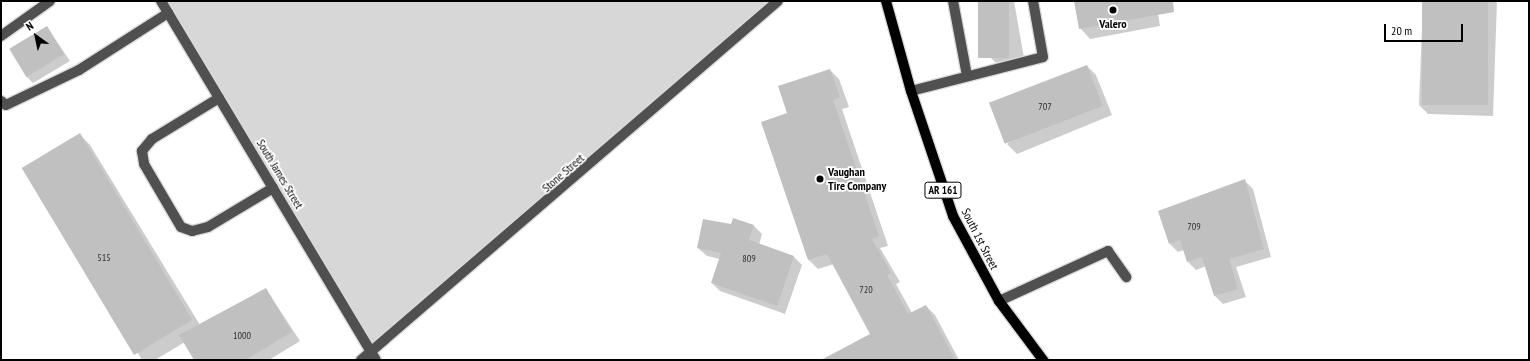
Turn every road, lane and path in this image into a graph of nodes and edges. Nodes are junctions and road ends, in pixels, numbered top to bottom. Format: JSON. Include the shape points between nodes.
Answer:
{"nodes":[{"id":1,"x":50,"y":1,"type":"edge"},
{"id":2,"x":161,"y":1,"type":"edge"},
{"id":3,"x":778,"y":1,"type":"edge"},
{"id":4,"x":886,"y":1,"type":"edge"},
{"id":5,"x":953,"y":1,"type":"edge"},
{"id":6,"x":1033,"y":1,"type":"edge"},
{"id":7,"x":168,"y":13,"type":"junction"},
{"id":8,"x":1,"y":36,"type":"edge"},
{"id":9,"x":967,"y":76,"type":"junction"},
{"id":10,"x":911,"y":91,"type":"junction"},
{"id":11,"x":220,"y":98,"type":"junction"},
{"id":12,"x":1,"y":101,"type":"edge"},
{"id":13,"x":273,"y":188,"type":"junction"},
{"id":14,"x":1126,"y":278,"type":"dead end"},
{"id":15,"x":998,"y":301,"type":"junction"},
{"id":16,"x":374,"y":356,"type":"edge"},
{"id":17,"x":361,"y":360,"type":"edge"},
{"id":18,"x":1044,"y":360,"type":"edge"}],
"edges":[{"from":1,"to":8,"type":"street"},
{"from":2,"to":7,"type":"street","name":"South James Street"},
{"from":3,"to":16,"type":"street","name":"Stone Street"},
{"from":4,"to":10,"type":"main road","name":"South 1st Street","number":"AR 161"},
{"from":5,"to":9,"type":"street"},
{"from":6,"to":9,"type":"street","via":[[1043,56]]},
{"from":7,"to":11,"type":"street","name":"South James Street"},
{"from":7,"to":12,"type":"street","via":[[79,70],[6,105]]},
{"from":9,"to":10,"type":"street"},
{"from":10,"to":15,"type":"main road","name":"South 1st Street","number":"AR 161","via":[[953,216]]},
{"from":11,"to":13,"type":"street","name":"South James Street"},
{"from":11,"to":13,"type":"street","via":[[152,140],[142,150],[144,164],[181,227],[192,232],[208,227]]},
{"from":13,"to":16,"type":"street","name":"South James Street"},
{"from":14,"to":15,"type":"street","via":[[1108,251]]},
{"from":15,"to":18,"type":"main road","name":"South 1st Street","number":"AR 161"},
{"from":16,"to":17,"type":"street","name":"Stone Street"}]}
